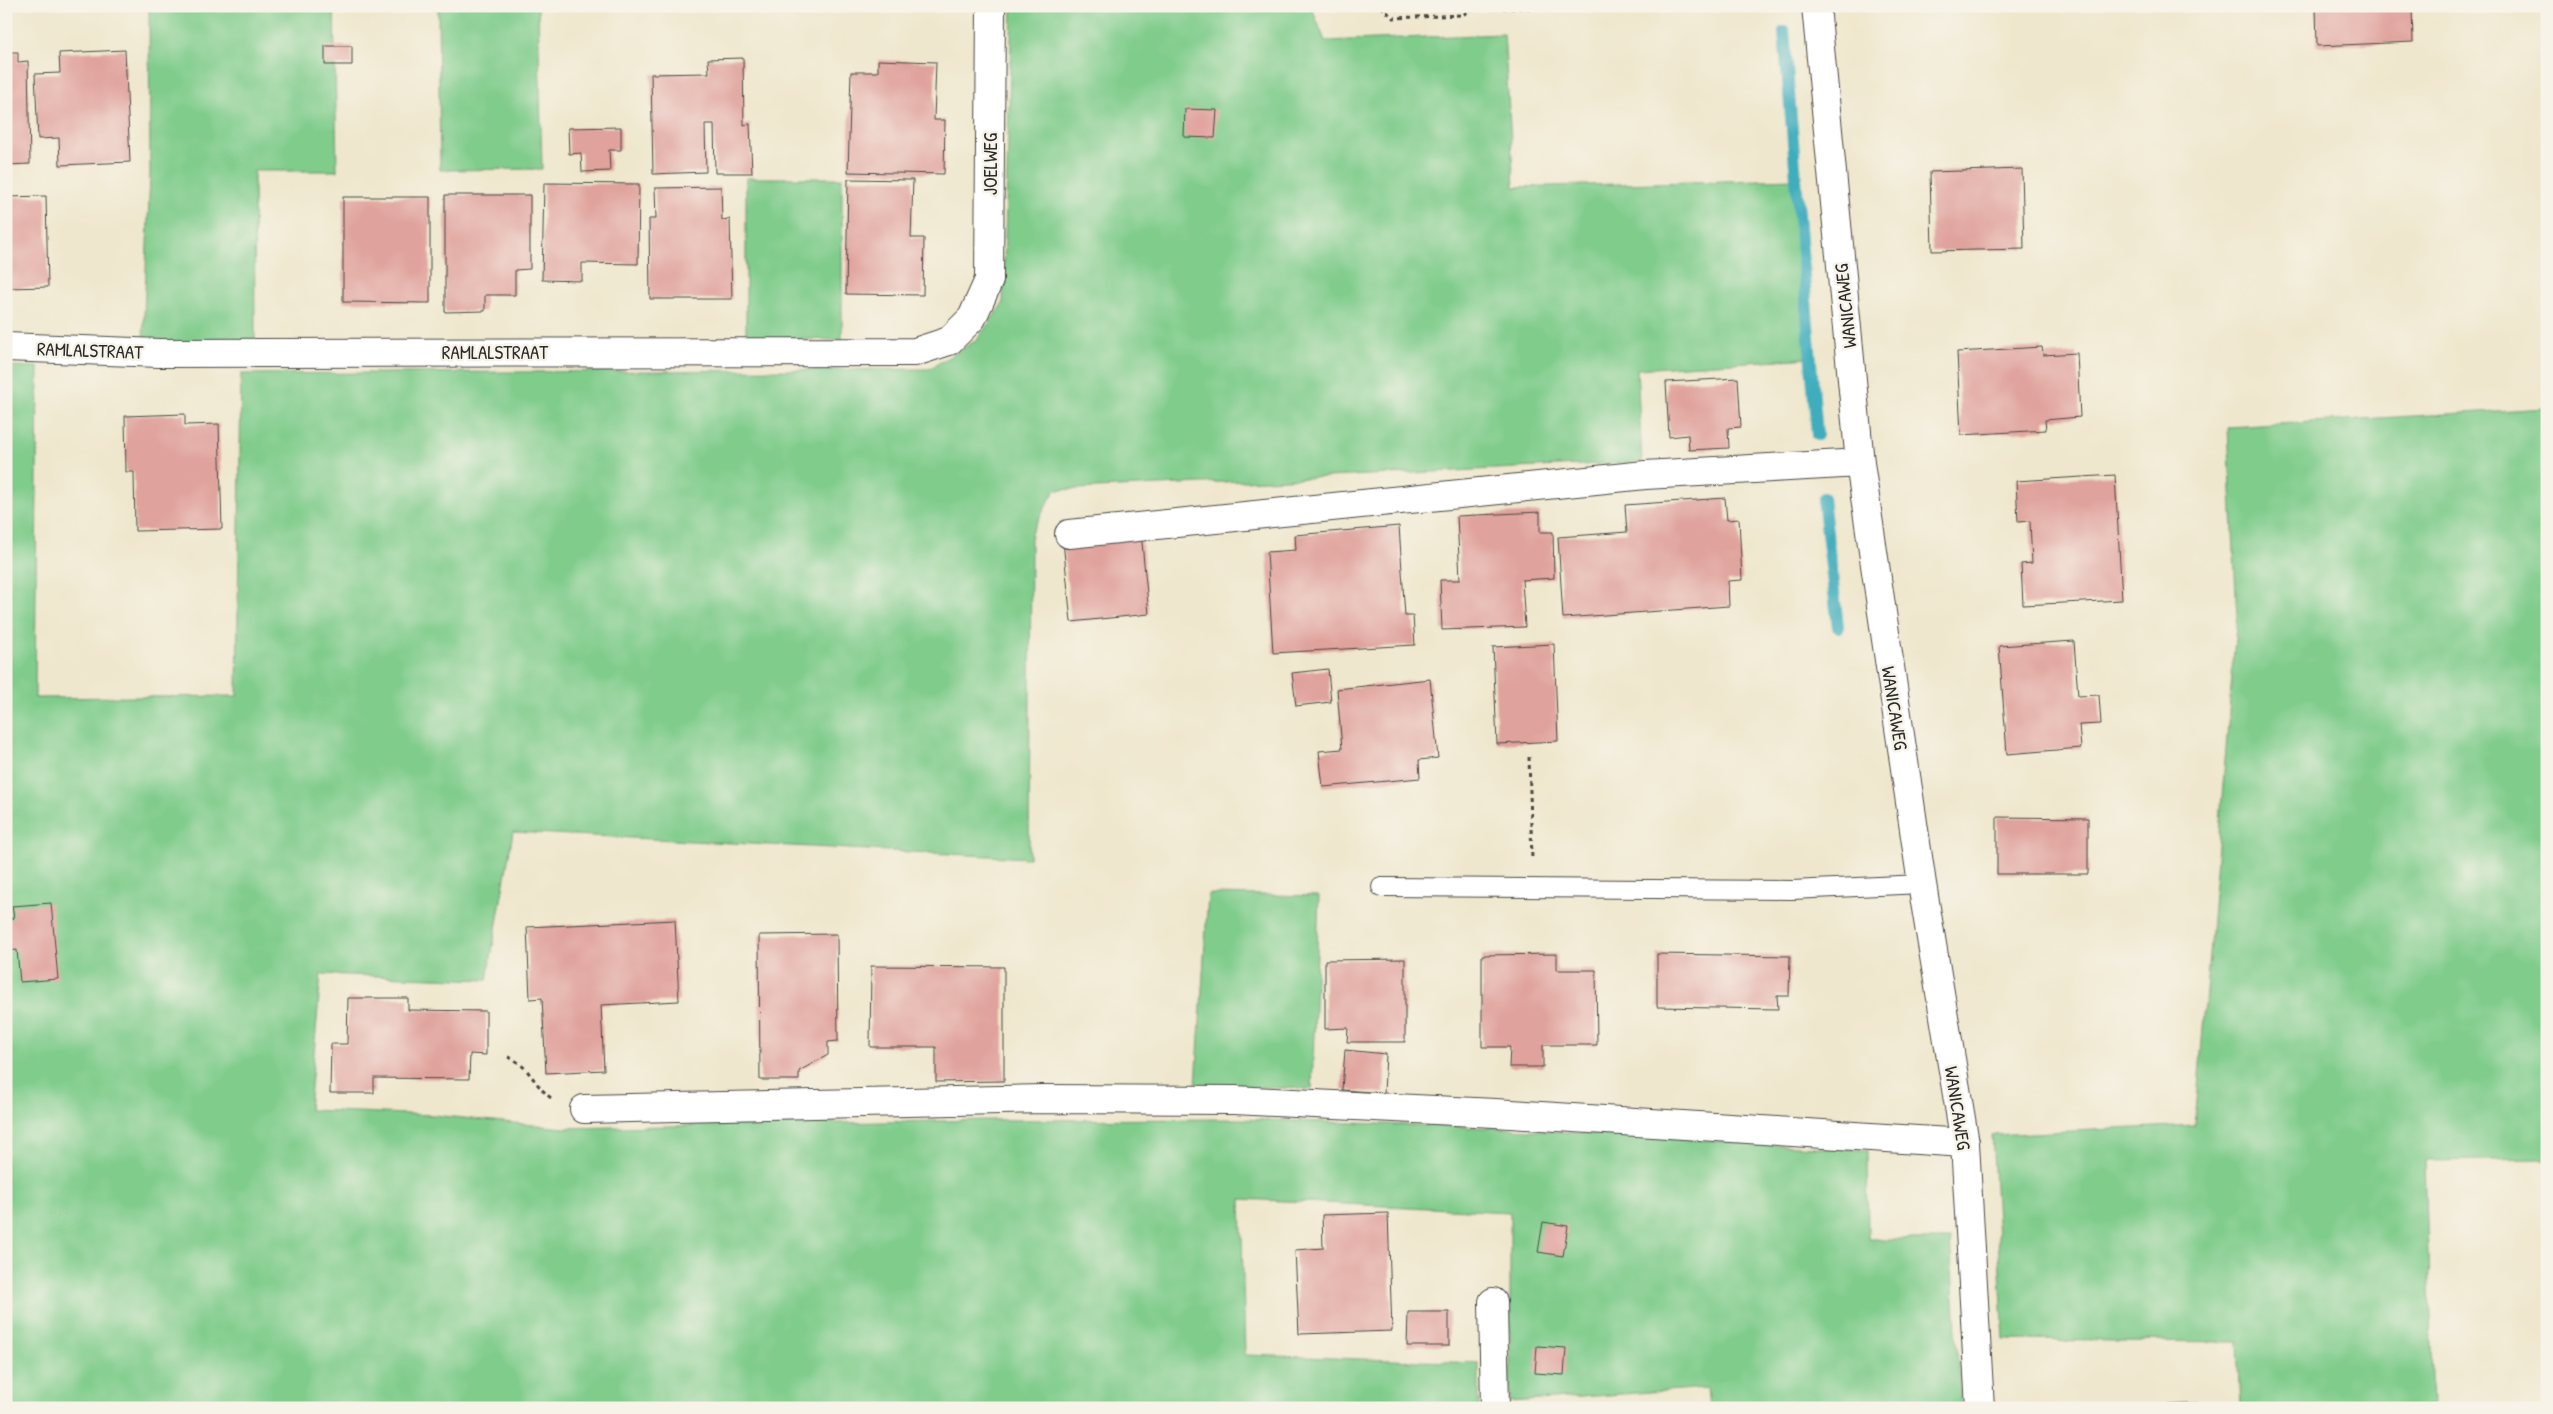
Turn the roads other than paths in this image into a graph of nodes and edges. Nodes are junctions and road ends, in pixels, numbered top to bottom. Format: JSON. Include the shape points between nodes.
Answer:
{"nodes":[{"id":1,"x":991,"y":6,"type":"edge"},
{"id":2,"x":1816,"y":6,"type":"edge"},
{"id":3,"x":972,"y":318,"type":"joint"},
{"id":4,"x":6,"y":347,"type":"edge"},
{"id":5,"x":1860,"y":463,"type":"junction"},
{"id":6,"x":1069,"y":534,"type":"dead end"},
{"id":7,"x":1922,"y":884,"type":"junction"},
{"id":8,"x":1381,"y":887,"type":"dead end"},
{"id":9,"x":584,"y":1110,"type":"road end"},
{"id":10,"x":1965,"y":1143,"type":"junction"},
{"id":11,"x":1493,"y":1302,"type":"dead end"},
{"id":12,"x":1495,"y":1408,"type":"edge"},
{"id":13,"x":1980,"y":1408,"type":"edge"}],
"edges":[{"from":1,"to":3,"type":"street","name":"JOELWEG","via":[[989,280]]},
{"from":2,"to":5,"type":"street","name":"WANICAWEG"},
{"from":3,"to":4,"type":"street","name":"RAMLALSTRAAT","via":[[949,341],[915,352],[159,353]]},
{"from":5,"to":6,"type":"street","via":[[1645,475]]},
{"from":5,"to":7,"type":"street","name":"WANICAWEG"},
{"from":7,"to":8,"type":"lane","via":[[1792,890]]},
{"from":7,"to":10,"type":"street","name":"WANICAWEG"},
{"from":9,"to":10,"type":"street","via":[[1042,1099],[1234,1100],[1515,1114]]},
{"from":10,"to":13,"type":"street","name":"WANICAWEG"},
{"from":11,"to":12,"type":"street"}]}
